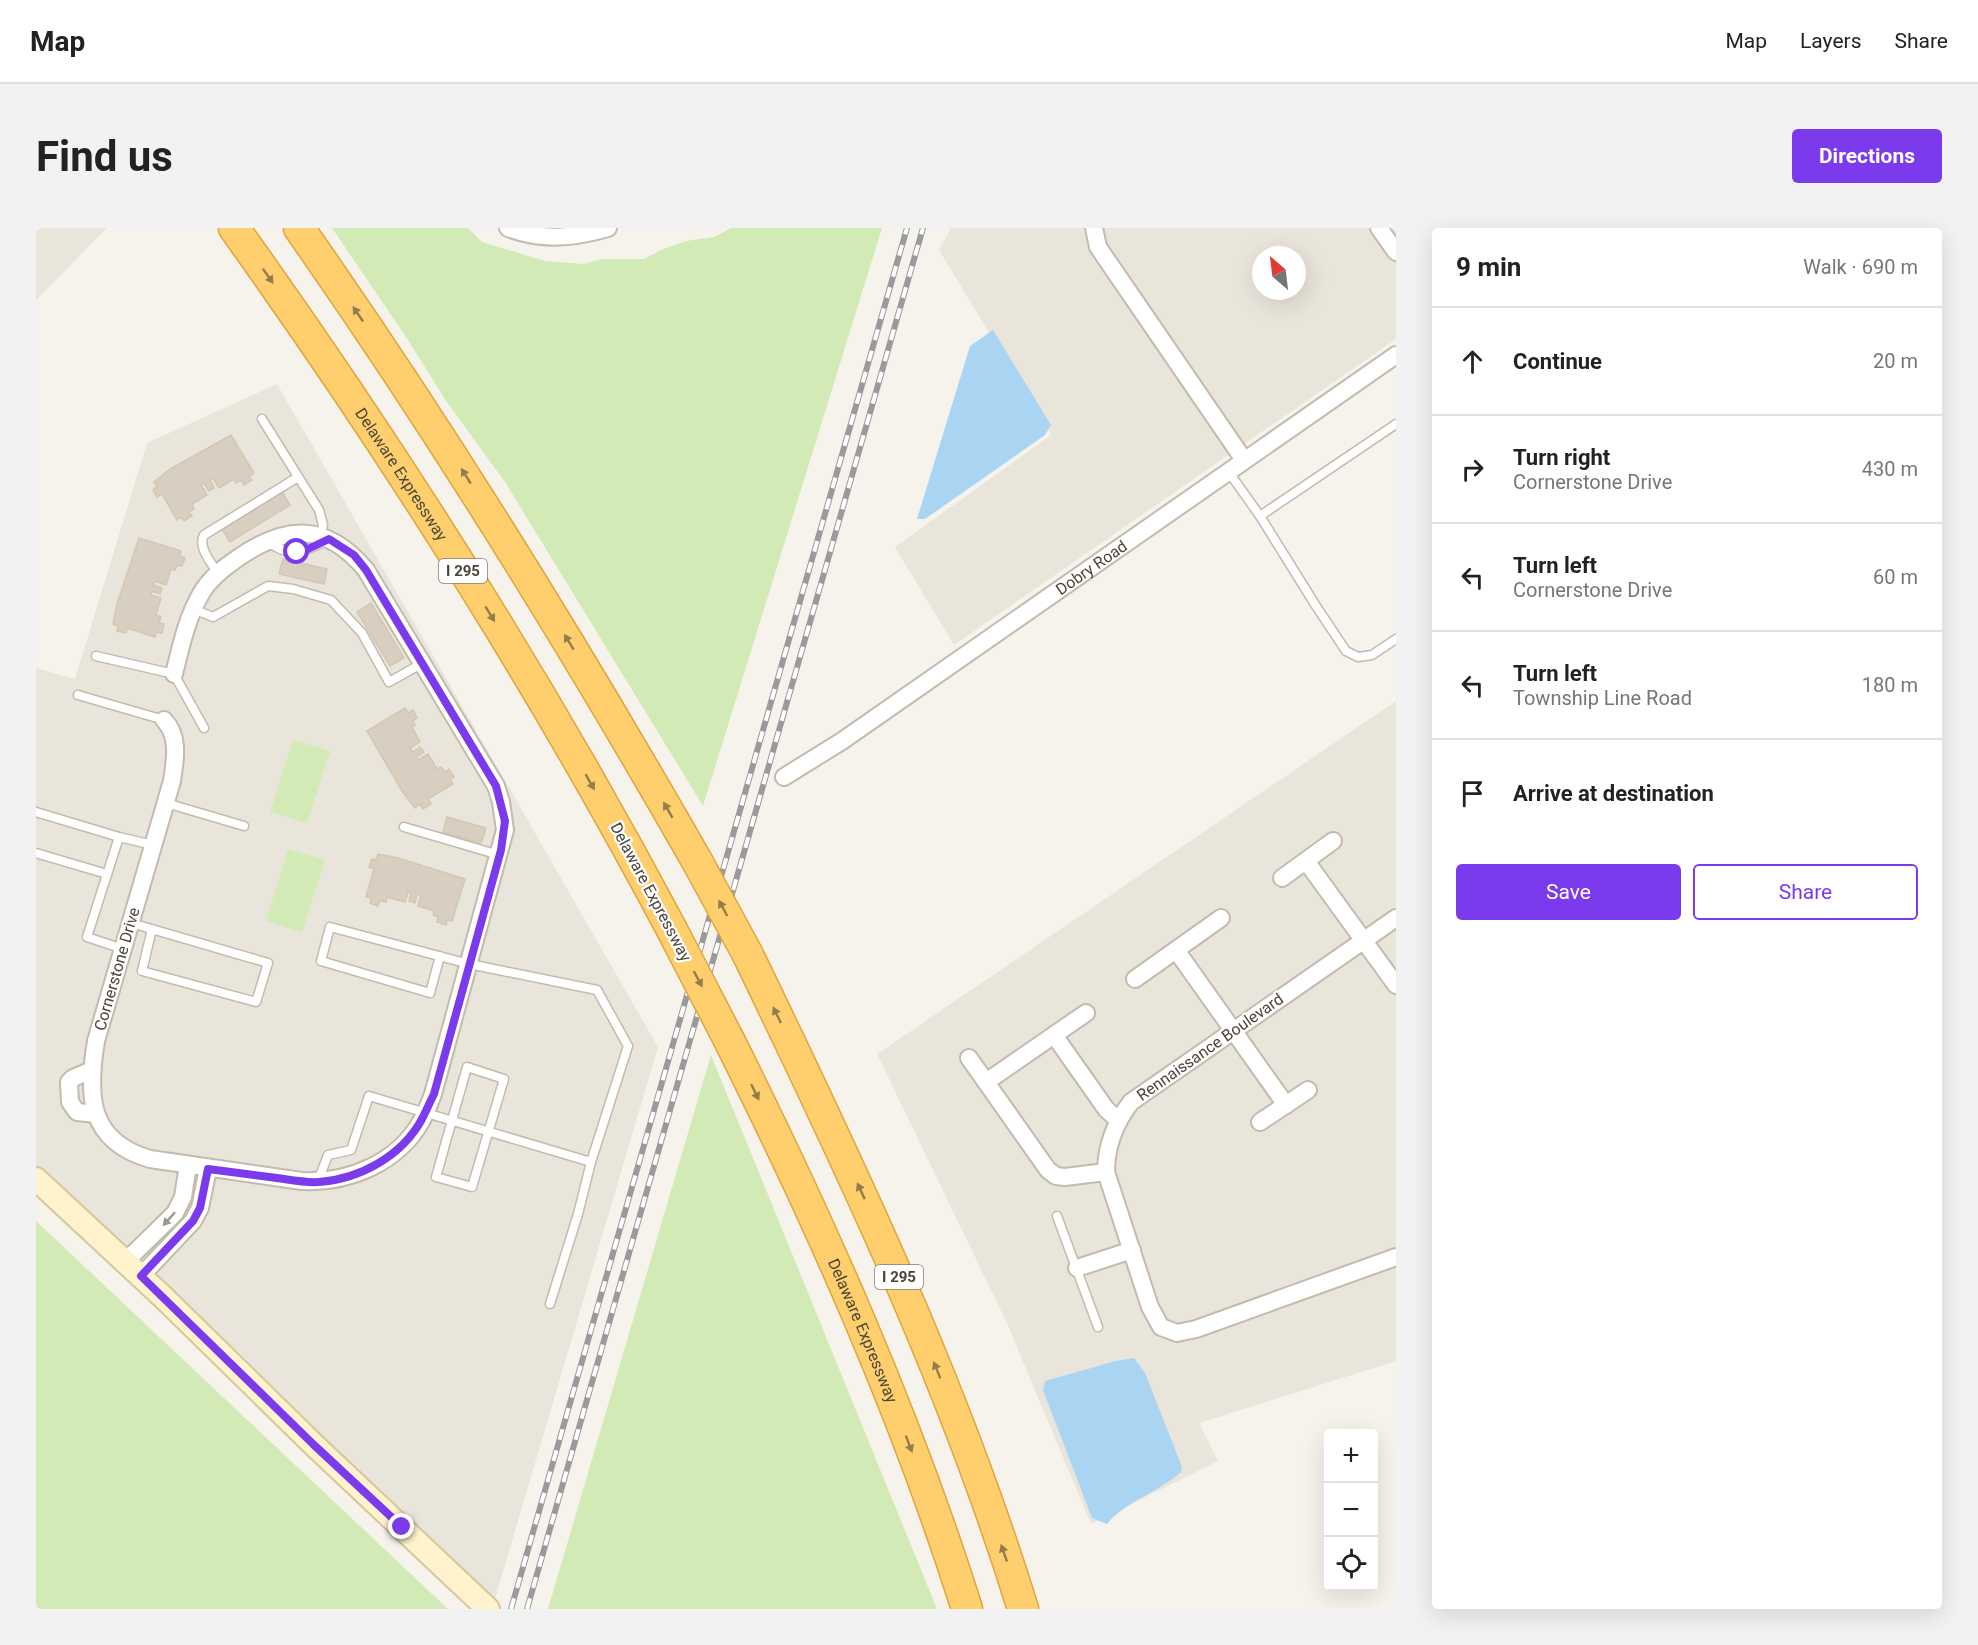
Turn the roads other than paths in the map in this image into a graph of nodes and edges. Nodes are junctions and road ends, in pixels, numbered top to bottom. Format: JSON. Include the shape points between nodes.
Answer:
{"nodes":[{"id":1,"x":234,"y":228,"type":"edge"},
{"id":2,"x":299,"y":228,"type":"edge"},
{"id":3,"x":508,"y":228,"type":"edge"},
{"id":4,"x":608,"y":228,"type":"edge"},
{"id":5,"x":1094,"y":228,"type":"edge"},
{"id":6,"x":1379,"y":228,"type":"edge"},
{"id":7,"x":1396,"y":252,"type":"edge"},
{"id":8,"x":1396,"y":355,"type":"edge"},
{"id":9,"x":262,"y":419,"type":"dead end"},
{"id":10,"x":1396,"y":424,"type":"edge"},
{"id":11,"x":1244,"y":460,"type":"junction"},
{"id":12,"x":1228,"y":471,"type":"junction"},
{"id":13,"x":298,"y":477,"type":"junction"},
{"id":14,"x":1260,"y":516,"type":"junction"},
{"id":15,"x":325,"y":538,"type":"junction"},
{"id":16,"x":218,"y":574,"type":"junction"},
{"id":17,"x":193,"y":609,"type":"junction"},
{"id":18,"x":1396,"y":639,"type":"edge"},
{"id":19,"x":96,"y":656,"type":"dead end"},
{"id":20,"x":423,"y":663,"type":"junction"},
{"id":21,"x":174,"y":674,"type":"junction"},
{"id":22,"x":78,"y":696,"type":"dead end"},
{"id":23,"x":164,"y":720,"type":"joint"},
{"id":24,"x":204,"y":728,"type":"dead end"},
{"id":25,"x":784,"y":777,"type":"dead end"},
{"id":26,"x":166,"y":803,"type":"junction"},
{"id":27,"x":36,"y":812,"type":"edge"},
{"id":28,"x":244,"y":826,"type":"dead end"},
{"id":29,"x":404,"y":827,"type":"dead end"},
{"id":30,"x":119,"y":837,"type":"junction"},
{"id":31,"x":1334,"y":841,"type":"dead end"},
{"id":32,"x":153,"y":845,"type":"junction"},
{"id":33,"x":36,"y":853,"type":"edge"},
{"id":34,"x":499,"y":855,"type":"junction"},
{"id":35,"x":1306,"y":861,"type":"junction"},
{"id":36,"x":107,"y":874,"type":"junction"},
{"id":37,"x":1282,"y":878,"type":"dead end"},
{"id":38,"x":1221,"y":918,"type":"dead end"},
{"id":39,"x":1396,"y":918,"type":"edge"},
{"id":40,"x":131,"y":923,"type":"junction"},
{"id":41,"x":152,"y":929,"type":"junction"},
{"id":42,"x":1364,"y":940,"type":"junction"},
{"id":43,"x":123,"y":949,"type":"junction"},
{"id":44,"x":1176,"y":950,"type":"junction"},
{"id":45,"x":440,"y":956,"type":"junction"},
{"id":46,"x":469,"y":964,"type":"junction"},
{"id":47,"x":1135,"y":979,"type":"dead end"},
{"id":48,"x":1396,"y":985,"type":"edge"},
{"id":49,"x":1086,"y":1013,"type":"dead end"},
{"id":50,"x":1233,"y":1031,"type":"junction"},
{"id":51,"x":1054,"y":1035,"type":"junction"},
{"id":52,"x":969,"y":1058,"type":"dead end"},
{"id":53,"x":92,"y":1070,"type":"junction"},
{"id":54,"x":986,"y":1082,"type":"junction"},
{"id":55,"x":1308,"y":1090,"type":"dead end"},
{"id":56,"x":1286,"y":1105,"type":"junction"},
{"id":57,"x":425,"y":1112,"type":"junction"},
{"id":58,"x":96,"y":1113,"type":"junction"},
{"id":59,"x":451,"y":1119,"type":"junction"},
{"id":60,"x":1118,"y":1120,"type":"junction"},
{"id":61,"x":1260,"y":1122,"type":"dead end"},
{"id":62,"x":489,"y":1131,"type":"junction"},
{"id":63,"x":591,"y":1162,"type":"junction"},
{"id":64,"x":188,"y":1166,"type":"junction"},
{"id":65,"x":208,"y":1169,"type":"junction"},
{"id":66,"x":1106,"y":1172,"type":"junction"},
{"id":67,"x":36,"y":1179,"type":"edge"},
{"id":68,"x":318,"y":1182,"type":"junction"},
{"id":69,"x":1057,"y":1216,"type":"dead end"},
{"id":70,"x":1132,"y":1250,"type":"junction"},
{"id":71,"x":1396,"y":1257,"type":"edge"},
{"id":72,"x":1077,"y":1268,"type":"junction"},
{"id":73,"x":133,"y":1269,"type":"junction"},
{"id":74,"x":550,"y":1304,"type":"dead end"},
{"id":75,"x":1098,"y":1327,"type":"dead end"},
{"id":76,"x":488,"y":1609,"type":"edge"},
{"id":77,"x":967,"y":1609,"type":"edge"},
{"id":78,"x":1023,"y":1609,"type":"edge"}],
"edges":[{"from":1,"to":77,"type":"highway","name":"Delaware Expressway","number":"I 295","one_way":true,"bridge":true,"via":[[352,400],[489,612],[592,784],[671,928],[781,1144],[832,1255],[932,1503]]},
{"from":78,"to":2,"type":"highway","number":"I 295","one_way":true,"bridge":true,"via":[[949,1398],[910,1303],[748,955],[615,719],[531,580]]},
{"from":3,"to":4,"type":"street","via":[[566,237]]},
{"from":5,"to":11,"type":"street","via":[[1098,247]]},
{"from":6,"to":7,"type":"street"},
{"from":8,"to":11,"type":"street","name":"Dobry Road"},
{"from":9,"to":13,"type":"lane"},
{"from":10,"to":14,"type":"lane"},
{"from":11,"to":12,"type":"street","name":"Dobry Road"},
{"from":12,"to":14,"type":"lane"},
{"from":12,"to":25,"type":"street","name":"Dobry Road","via":[[842,741]]},
{"from":13,"to":15,"type":"lane","via":[[319,510]]},
{"from":13,"to":16,"type":"lane","via":[[204,535],[202,545]]},
{"from":14,"to":18,"type":"lane","via":[[1346,651],[1358,657],[1372,655]]},
{"from":15,"to":16,"type":"street","name":"Cornerstone Drive","via":[[293,534],[267,541]]},
{"from":15,"to":20,"type":"street","name":"Cornerstone Drive","via":[[354,555],[366,570]]},
{"from":16,"to":17,"type":"street","name":"Cornerstone Drive","via":[[202,591]]},
{"from":17,"to":20,"type":"lane","via":[[213,617],[268,585],[293,589],[331,600],[362,633],[389,682]]},
{"from":17,"to":21,"type":"street","name":"Cornerstone Drive"},
{"from":19,"to":21,"type":"lane"},
{"from":20,"to":34,"type":"street","name":"Cornerstone Drive","via":[[496,786],[505,821]]},
{"from":21,"to":24,"type":"lane"},
{"from":22,"to":23,"type":"lane"},
{"from":23,"to":26,"type":"street","name":"Cornerstone Drive","via":[[174,736],[175,757]]},
{"from":26,"to":28,"type":"lane"},
{"from":26,"to":32,"type":"street","name":"Cornerstone Drive"},
{"from":27,"to":30,"type":"lane"},
{"from":29,"to":34,"type":"lane"},
{"from":30,"to":32,"type":"lane"},
{"from":30,"to":36,"type":"lane"},
{"from":31,"to":35,"type":"street"},
{"from":32,"to":40,"type":"street","name":"Cornerstone Drive"},
{"from":33,"to":36,"type":"lane"},
{"from":34,"to":46,"type":"street","name":"Cornerstone Drive"},
{"from":35,"to":37,"type":"street"},
{"from":35,"to":42,"type":"street"},
{"from":36,"to":43,"type":"lane","via":[[87,937]]},
{"from":38,"to":44,"type":"street"},
{"from":39,"to":42,"type":"street","name":"Rennaissance Boulevard"},
{"from":40,"to":41,"type":"lane"},
{"from":40,"to":43,"type":"street","name":"Cornerstone Drive"},
{"from":41,"to":41,"type":"lane","via":[[268,963],[256,1002],[142,971]]},
{"from":42,"to":48,"type":"street"},
{"from":42,"to":50,"type":"street","name":"Rennaissance Boulevard"},
{"from":43,"to":53,"type":"street","name":"Cornerstone Drive","via":[[96,1041]]},
{"from":44,"to":47,"type":"street"},
{"from":44,"to":50,"type":"street"},
{"from":45,"to":45,"type":"lane","via":[[330,927],[321,961],[430,993]]},
{"from":45,"to":46,"type":"lane"},
{"from":46,"to":57,"type":"street","name":"Cornerstone Drive","via":[[434,1094]]},
{"from":46,"to":63,"type":"lane","via":[[597,990],[628,1046]]},
{"from":49,"to":51,"type":"street"},
{"from":50,"to":56,"type":"street"},
{"from":50,"to":60,"type":"street","name":"Rennaissance Boulevard","via":[[1131,1102]]},
{"from":51,"to":54,"type":"street"},
{"from":51,"to":60,"type":"street"},
{"from":52,"to":54,"type":"street"},
{"from":53,"to":58,"type":"street","name":"Cornerstone Drive"},
{"from":53,"to":58,"type":"street","via":[[73,1078],[68,1086],[72,1108]]},
{"from":54,"to":66,"type":"street","via":[[1048,1170],[1065,1177]]},
{"from":55,"to":56,"type":"street"},
{"from":56,"to":61,"type":"street"},
{"from":57,"to":59,"type":"lane"},
{"from":57,"to":68,"type":"street","name":"Cornerstone Drive","via":[[409,1137],[375,1165],[340,1179]]},
{"from":57,"to":68,"type":"lane","via":[[369,1096],[351,1150],[328,1155]]},
{"from":58,"to":64,"type":"street","name":"Cornerstone Drive","via":[[106,1132],[120,1146],[143,1157]]},
{"from":59,"to":62,"type":"lane"},
{"from":59,"to":62,"type":"lane","via":[[467,1067],[504,1079]]},
{"from":59,"to":62,"type":"lane","via":[[436,1176],[472,1187]]},
{"from":60,"to":66,"type":"street","name":"Rennaissance Boulevard","via":[[1106,1154]]},
{"from":62,"to":63,"type":"lane"},
{"from":63,"to":74,"type":"lane"},
{"from":64,"to":65,"type":"street","name":"Cornerstone Drive"},
{"from":64,"to":73,"type":"street","one_way":true,"via":[[183,1197],[175,1213]]},
{"from":65,"to":68,"type":"street","name":"Cornerstone Drive"},
{"from":65,"to":73,"type":"street","via":[[200,1208],[193,1221]]},
{"from":66,"to":70,"type":"street","name":"Rennaissance Boulevard"},
{"from":67,"to":73,"type":"street"},
{"from":69,"to":72,"type":"lane"},
{"from":70,"to":71,"type":"street","name":"Rennaissance Boulevard","via":[[1150,1307],[1161,1327],[1177,1333]]},
{"from":70,"to":72,"type":"street"},
{"from":72,"to":75,"type":"lane"},
{"from":73,"to":76,"type":"street"}]}
